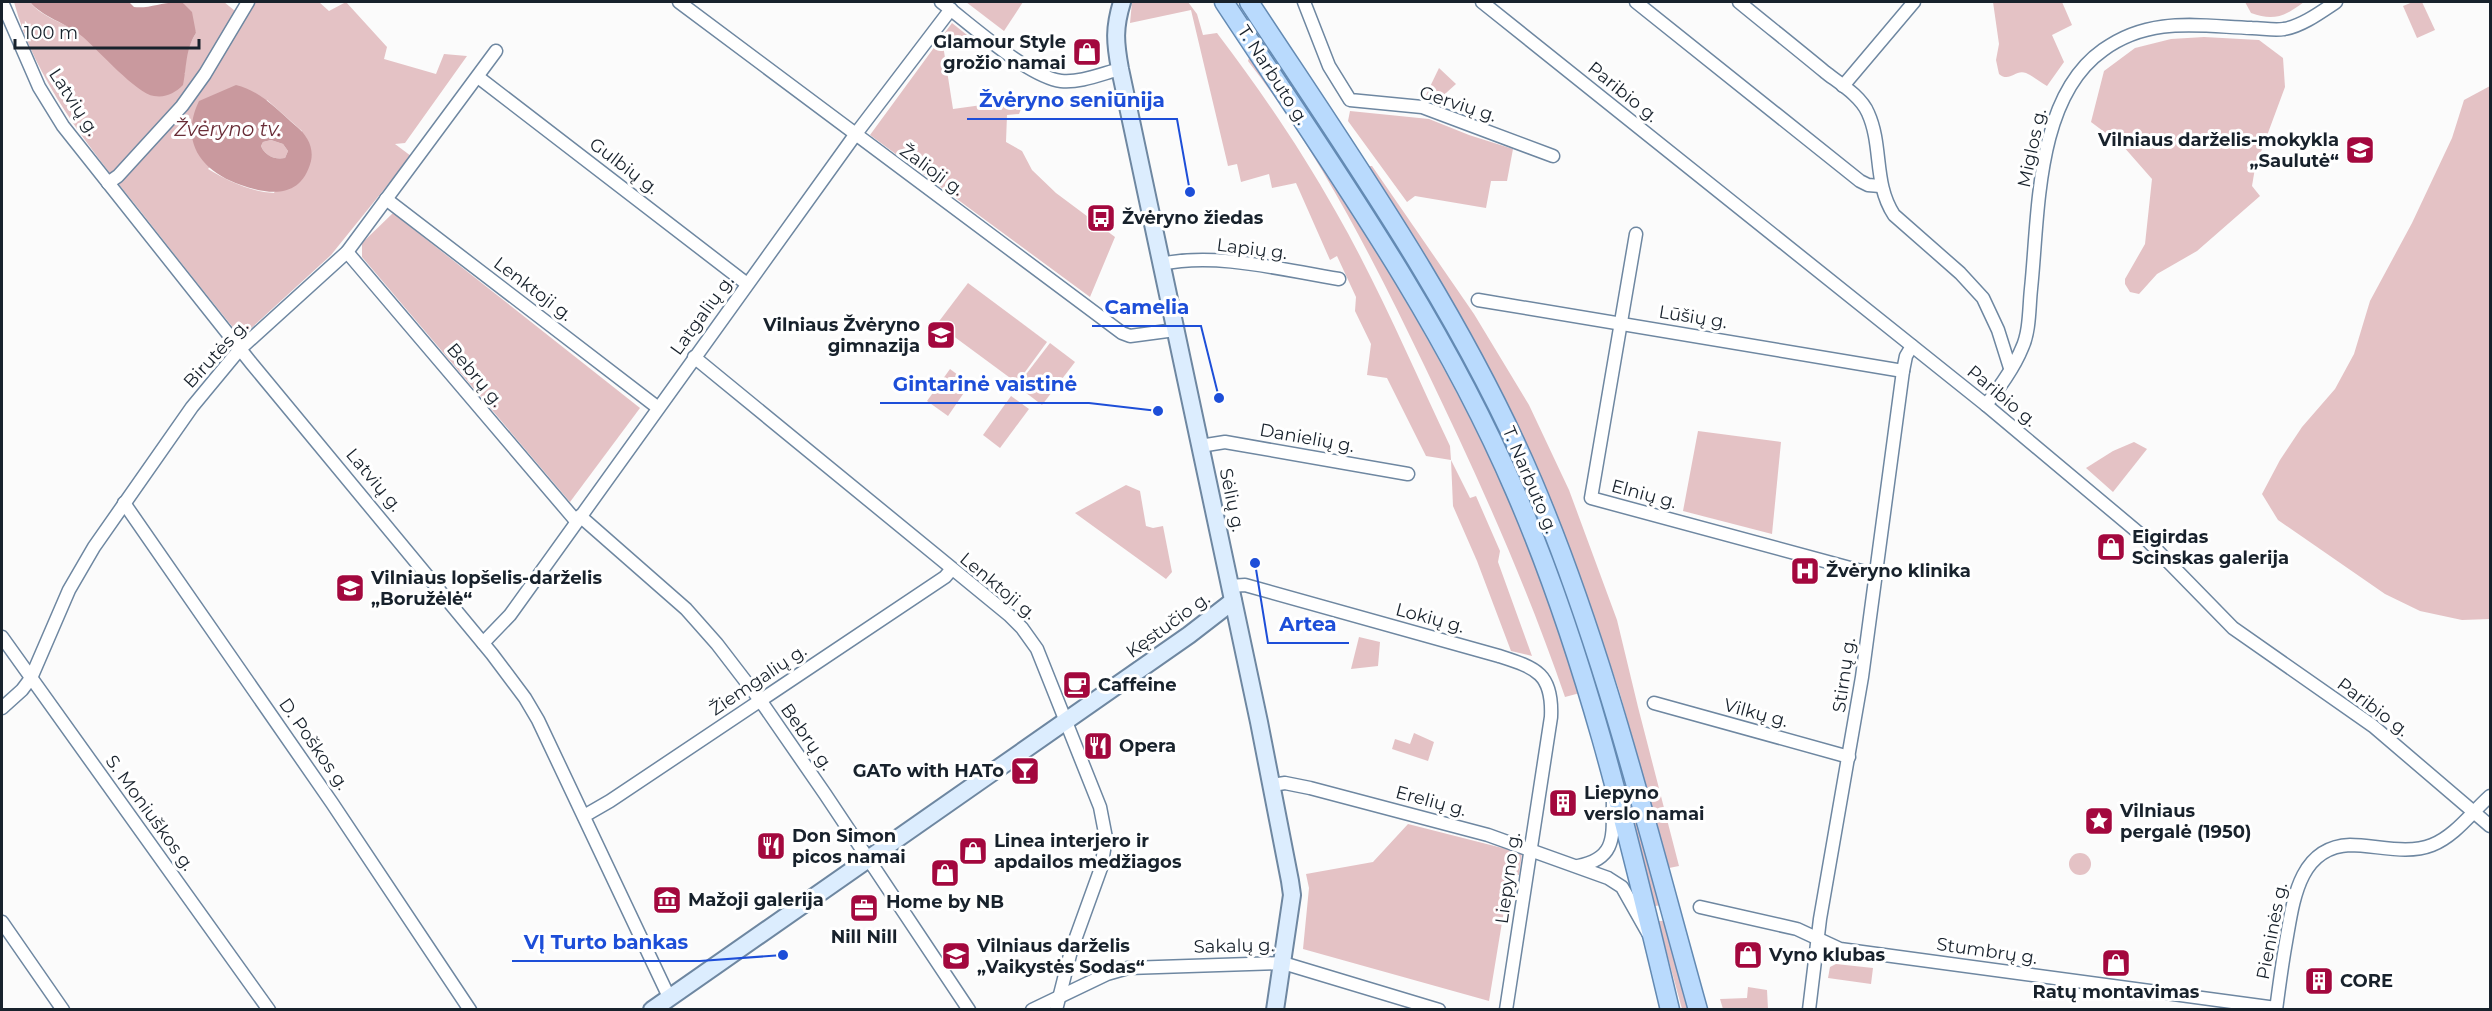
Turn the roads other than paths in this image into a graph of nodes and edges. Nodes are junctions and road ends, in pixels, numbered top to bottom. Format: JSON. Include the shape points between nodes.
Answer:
{"nodes":[{"id":1,"x":2,"y":2,"type":"edge"},
{"id":2,"x":248,"y":2,"type":"edge"},
{"id":3,"x":679,"y":2,"type":"edge"},
{"id":4,"x":1122,"y":2,"type":"edge"},
{"id":5,"x":1224,"y":2,"type":"edge"},
{"id":6,"x":1249,"y":2,"type":"edge"},
{"id":7,"x":1304,"y":2,"type":"edge"},
{"id":8,"x":1482,"y":2,"type":"edge"},
{"id":9,"x":1636,"y":2,"type":"edge"},
{"id":10,"x":1739,"y":2,"type":"edge"},
{"id":11,"x":1914,"y":2,"type":"edge"},
{"id":12,"x":2336,"y":2,"type":"edge"},
{"id":13,"x":946,"y":5,"type":"edge"},
{"id":14,"x":496,"y":51,"type":"dead end"},
{"id":15,"x":1120,"y":69,"type":"junction"},
{"id":16,"x":478,"y":77,"type":"junction"},
{"id":17,"x":1843,"y":86,"type":"junction"},
{"id":18,"x":855,"y":135,"type":"junction"},
{"id":19,"x":1553,"y":156,"type":"dead end"},
{"id":20,"x":108,"y":183,"type":"junction"},
{"id":21,"x":1880,"y":186,"type":"junction"},
{"id":22,"x":386,"y":199,"type":"junction"},
{"id":23,"x":1636,"y":234,"type":"dead end"},
{"id":24,"x":347,"y":252,"type":"junction"},
{"id":25,"x":1161,"y":264,"type":"junction"},
{"id":26,"x":1339,"y":279,"type":"dead end"},
{"id":27,"x":747,"y":284,"type":"junction"},
{"id":28,"x":1478,"y":300,"type":"dead end"},
{"id":29,"x":1620,"y":324,"type":"junction"},
{"id":30,"x":1175,"y":330,"type":"junction"},
{"id":31,"x":1912,"y":346,"type":"junction"},
{"id":32,"x":240,"y":349,"type":"junction"},
{"id":33,"x":694,"y":357,"type":"junction"},
{"id":34,"x":2010,"y":368,"type":"junction"},
{"id":35,"x":1903,"y":371,"type":"junction"},
{"id":36,"x":1986,"y":405,"type":"junction"},
{"id":37,"x":657,"y":407,"type":"junction"},
{"id":38,"x":1200,"y":446,"type":"junction"},
{"id":39,"x":1408,"y":474,"type":"dead end"},
{"id":40,"x":124,"y":503,"type":"junction"},
{"id":41,"x":578,"y":518,"type":"junction"},
{"id":42,"x":951,"y":570,"type":"junction"},
{"id":43,"x":1876,"y":575,"type":"junction"},
{"id":44,"x":1232,"y":593,"type":"junction"},
{"id":45,"x":2,"y":637,"type":"edge"},
{"id":46,"x":483,"y":643,"type":"junction"},
{"id":47,"x":31,"y":678,"type":"junction"},
{"id":48,"x":760,"y":700,"type":"junction"},
{"id":49,"x":1654,"y":703,"type":"dead end"},
{"id":50,"x":2,"y":708,"type":"edge"},
{"id":51,"x":1065,"y":721,"type":"junction"},
{"id":52,"x":1545,"y":751,"type":"joint"},
{"id":53,"x":1849,"y":757,"type":"junction"},
{"id":54,"x":1272,"y":785,"type":"junction"},
{"id":55,"x":1613,"y":785,"type":"junction"},
{"id":56,"x":2490,"y":795,"type":"edge"},
{"id":57,"x":2474,"y":812,"type":"junction"},
{"id":58,"x":584,"y":816,"type":"junction"},
{"id":59,"x":2490,"y":826,"type":"edge"},
{"id":60,"x":1530,"y":850,"type":"junction"},
{"id":61,"x":867,"y":858,"type":"junction"},
{"id":62,"x":1578,"y":866,"type":"junction"},
{"id":63,"x":1700,"y":907,"type":"dead end"},
{"id":64,"x":2,"y":922,"type":"edge"},
{"id":65,"x":1818,"y":939,"type":"junction"},
{"id":66,"x":1653,"y":942,"type":"junction"},
{"id":67,"x":1282,"y":963,"type":"junction"},
{"id":68,"x":1059,"y":996,"type":"junction"},
{"id":69,"x":672,"y":1004,"type":"edge"},
{"id":70,"x":2276,"y":1009,"type":"edge"},
{"id":71,"x":63,"y":1010,"type":"edge"},
{"id":72,"x":268,"y":1010,"type":"edge"},
{"id":73,"x":470,"y":1010,"type":"edge"},
{"id":74,"x":652,"y":1010,"type":"edge"},
{"id":75,"x":969,"y":1010,"type":"edge"},
{"id":76,"x":1032,"y":1010,"type":"edge"},
{"id":77,"x":1056,"y":1010,"type":"edge"},
{"id":78,"x":1275,"y":1010,"type":"edge"},
{"id":79,"x":1438,"y":1010,"type":"edge"},
{"id":80,"x":1506,"y":1010,"type":"edge"},
{"id":81,"x":1670,"y":1010,"type":"edge"},
{"id":82,"x":1698,"y":1010,"type":"edge"},
{"id":83,"x":1809,"y":1010,"type":"edge"}],
"edges":[{"from":1,"to":20,"type":"street","name":"Latvių g.","via":[[39,87],[63,126]]},
{"from":2,"to":20,"type":"street","via":[[182,106]]},
{"from":3,"to":18,"type":"street","name":"Žalioji g."},
{"from":4,"to":15,"type":"main road","name":"Sėlių g.","via":[[1114,41]]},
{"from":5,"to":55,"type":"main road","name":"T. Narbuto g.","via":[[1416,298],[1488,431],[1561,610]]},
{"from":6,"to":82,"type":"main road","name":"T. Narbuto g.","via":[[1434,288],[1533,481],[1603,676]]},
{"from":7,"to":19,"type":"street","name":"Gervių g.","via":[[1329,66],[1350,100],[1422,107]]},
{"from":8,"to":31,"type":"street","name":"Paribio g."},
{"from":9,"to":21,"type":"street","via":[[1860,181]]},
{"from":10,"to":17,"type":"street"},
{"from":11,"to":17,"type":"street"},
{"from":12,"to":34,"type":"street","name":"Miglos g.","via":[[2304,22],[2284,29],[2196,24],[2148,29],[2130,35],[2086,62],[2064,94],[2050,132],[2025,337]]},
{"from":13,"to":15,"type":"street","via":[[1014,57],[1052,79],[1077,80]]},
{"from":13,"to":18,"type":"street","name":"Latgalių g."},
{"from":14,"to":16,"type":"street","name":"Birutės g."},
{"from":15,"to":25,"type":"main road","name":"Sėlių g."},
{"from":16,"to":22,"type":"street","name":"Birutės g."},
{"from":16,"to":27,"type":"street","name":"Gulbių g."},
{"from":17,"to":21,"type":"street","via":[[1870,116]]},
{"from":18,"to":27,"type":"street","name":"Latgalių g."},
{"from":18,"to":30,"type":"street","name":"Žalioji g.","via":[[1122,333],[1138,336]]},
{"from":20,"to":32,"type":"street","name":"Latvių g."},
{"from":21,"to":34,"type":"street","via":[[1894,215],[1983,298]]},
{"from":22,"to":24,"type":"street","name":"Birutės g."},
{"from":22,"to":37,"type":"street","name":"Lenktoji g."},
{"from":23,"to":29,"type":"street","name":"Elnių g."},
{"from":24,"to":32,"type":"street","name":"Birutės g."},
{"from":24,"to":41,"type":"street","name":"Bebrų g."},
{"from":25,"to":26,"type":"street","name":"Lapių g.","via":[[1220,262]]},
{"from":25,"to":30,"type":"main road","name":"Sėlių g."},
{"from":27,"to":33,"type":"street","name":"Latgalių g."},
{"from":28,"to":29,"type":"street","name":"Lūšių g."},
{"from":29,"to":35,"type":"street","name":"Lūšių g."},
{"from":29,"to":43,"type":"street","name":"Elnių g.","via":[[1591,498]]},
{"from":30,"to":38,"type":"main road","name":"Sėlių g."},
{"from":31,"to":35,"type":"street","name":"Stirnų g."},
{"from":31,"to":36,"type":"street","name":"Paribio g."},
{"from":32,"to":40,"type":"street","name":"Birutės g.","via":[[192,406]]},
{"from":32,"to":46,"type":"street","name":"Latvių g."},
{"from":33,"to":37,"type":"street","name":"Latgalių g."},
{"from":33,"to":42,"type":"street","name":"Lenktoji g."},
{"from":34,"to":36,"type":"street","name":"Miglos g."},
{"from":35,"to":43,"type":"street","name":"Stirnų g."},
{"from":36,"to":57,"type":"street","name":"Paribio g.","via":[[2146,539],[2233,628],[2373,726]]},
{"from":37,"to":41,"type":"street","name":"Latgalių g."},
{"from":38,"to":39,"type":"street","name":"Danielių g.","via":[[1225,442]]},
{"from":38,"to":44,"type":"main road","name":"Sėlių g."},
{"from":40,"to":47,"type":"street","name":"Birutės g.","via":[[69,590]]},
{"from":40,"to":73,"type":"street","name":"D. Poškos g.","via":[[333,803]]},
{"from":41,"to":46,"type":"street","name":"Latgalių g.","via":[[510,615]]},
{"from":41,"to":48,"type":"street","name":"Bebrų g.","via":[[686,609]]},
{"from":42,"to":48,"type":"street","name":"Žiemgalių g."},
{"from":42,"to":51,"type":"street","name":"Lenktoji g.","via":[[1022,628],[1043,662]]},
{"from":43,"to":53,"type":"street","name":"Stirnų g."},
{"from":44,"to":51,"type":"main road","name":"Kęstučio g.","via":[[1201,627]]},
{"from":44,"to":52,"type":"street","name":"Lokių g.","via":[[1245,585],[1537,670],[1548,684],[1552,700]]},
{"from":44,"to":54,"type":"main road","name":"Sėlių g."},
{"from":45,"to":47,"type":"street","name":"S. Moniuškos g."},
{"from":46,"to":58,"type":"street","name":"Latvių g.","via":[[525,698]]},
{"from":47,"to":50,"type":"street","name":"Birutės g."},
{"from":47,"to":72,"type":"street","name":"S. Moniuškos g."},
{"from":48,"to":58,"type":"street","name":"Žiemgalių g."},
{"from":48,"to":61,"type":"street","name":"Bebrų g."},
{"from":49,"to":53,"type":"street","name":"Vilkų g."},
{"from":51,"to":61,"type":"main road","name":"Kęstučio g."},
{"from":51,"to":68,"type":"street","name":"Lenktoji g.","via":[[1100,807],[1106,838],[1101,868]]},
{"from":52,"to":60,"type":"street","name":"Liepyno g."},
{"from":53,"to":65,"type":"street","name":"Stirnų g."},
{"from":54,"to":60,"type":"street","name":"Erelių g.","via":[[1285,783],[1310,788]]},
{"from":54,"to":67,"type":"main road","name":"Sėlių g.","via":[[1292,895]]},
{"from":55,"to":62,"type":"street","via":[[1608,849],[1598,861]]},
{"from":55,"to":66,"type":"main road","name":"T. Narbuto g."},
{"from":56,"to":57,"type":"street","name":"Pieninės g."},
{"from":57,"to":59,"type":"street","name":"Paribio g."},
{"from":57,"to":70,"type":"street","name":"Pieninės g.","via":[[2431,846],[2343,846],[2312,862],[2293,901]]},
{"from":58,"to":69,"type":"street","name":"Latvių g."},
{"from":60,"to":62,"type":"street","name":"Erelių g."},
{"from":60,"to":80,"type":"street","name":"Liepyno g."},
{"from":61,"to":69,"type":"main road","name":"Kęstučio g."},
{"from":61,"to":75,"type":"street","name":"Bebrų g."},
{"from":62,"to":66,"type":"street","name":"Erelių g.","via":[[1618,883]]},
{"from":63,"to":65,"type":"street","name":"Stumbrų g.","via":[[1797,929]]},
{"from":64,"to":71,"type":"street"},
{"from":65,"to":70,"type":"street","name":"Stumbrų g.","via":[[1840,949]]},
{"from":65,"to":83,"type":"street","name":"Stirnų g."},
{"from":66,"to":81,"type":"main road","name":"T. Narbuto g."},
{"from":67,"to":68,"type":"street","name":"Sakalų g.","via":[[1128,968]]},
{"from":67,"to":78,"type":"main road","name":"Sėlių g."},
{"from":67,"to":79,"type":"street","name":"Sakalų g."},
{"from":68,"to":76,"type":"street","name":"Sakalų g."},
{"from":68,"to":77,"type":"street","name":"Lenktoji g."},
{"from":69,"to":74,"type":"main road","name":"Kęstučio g."}]}
